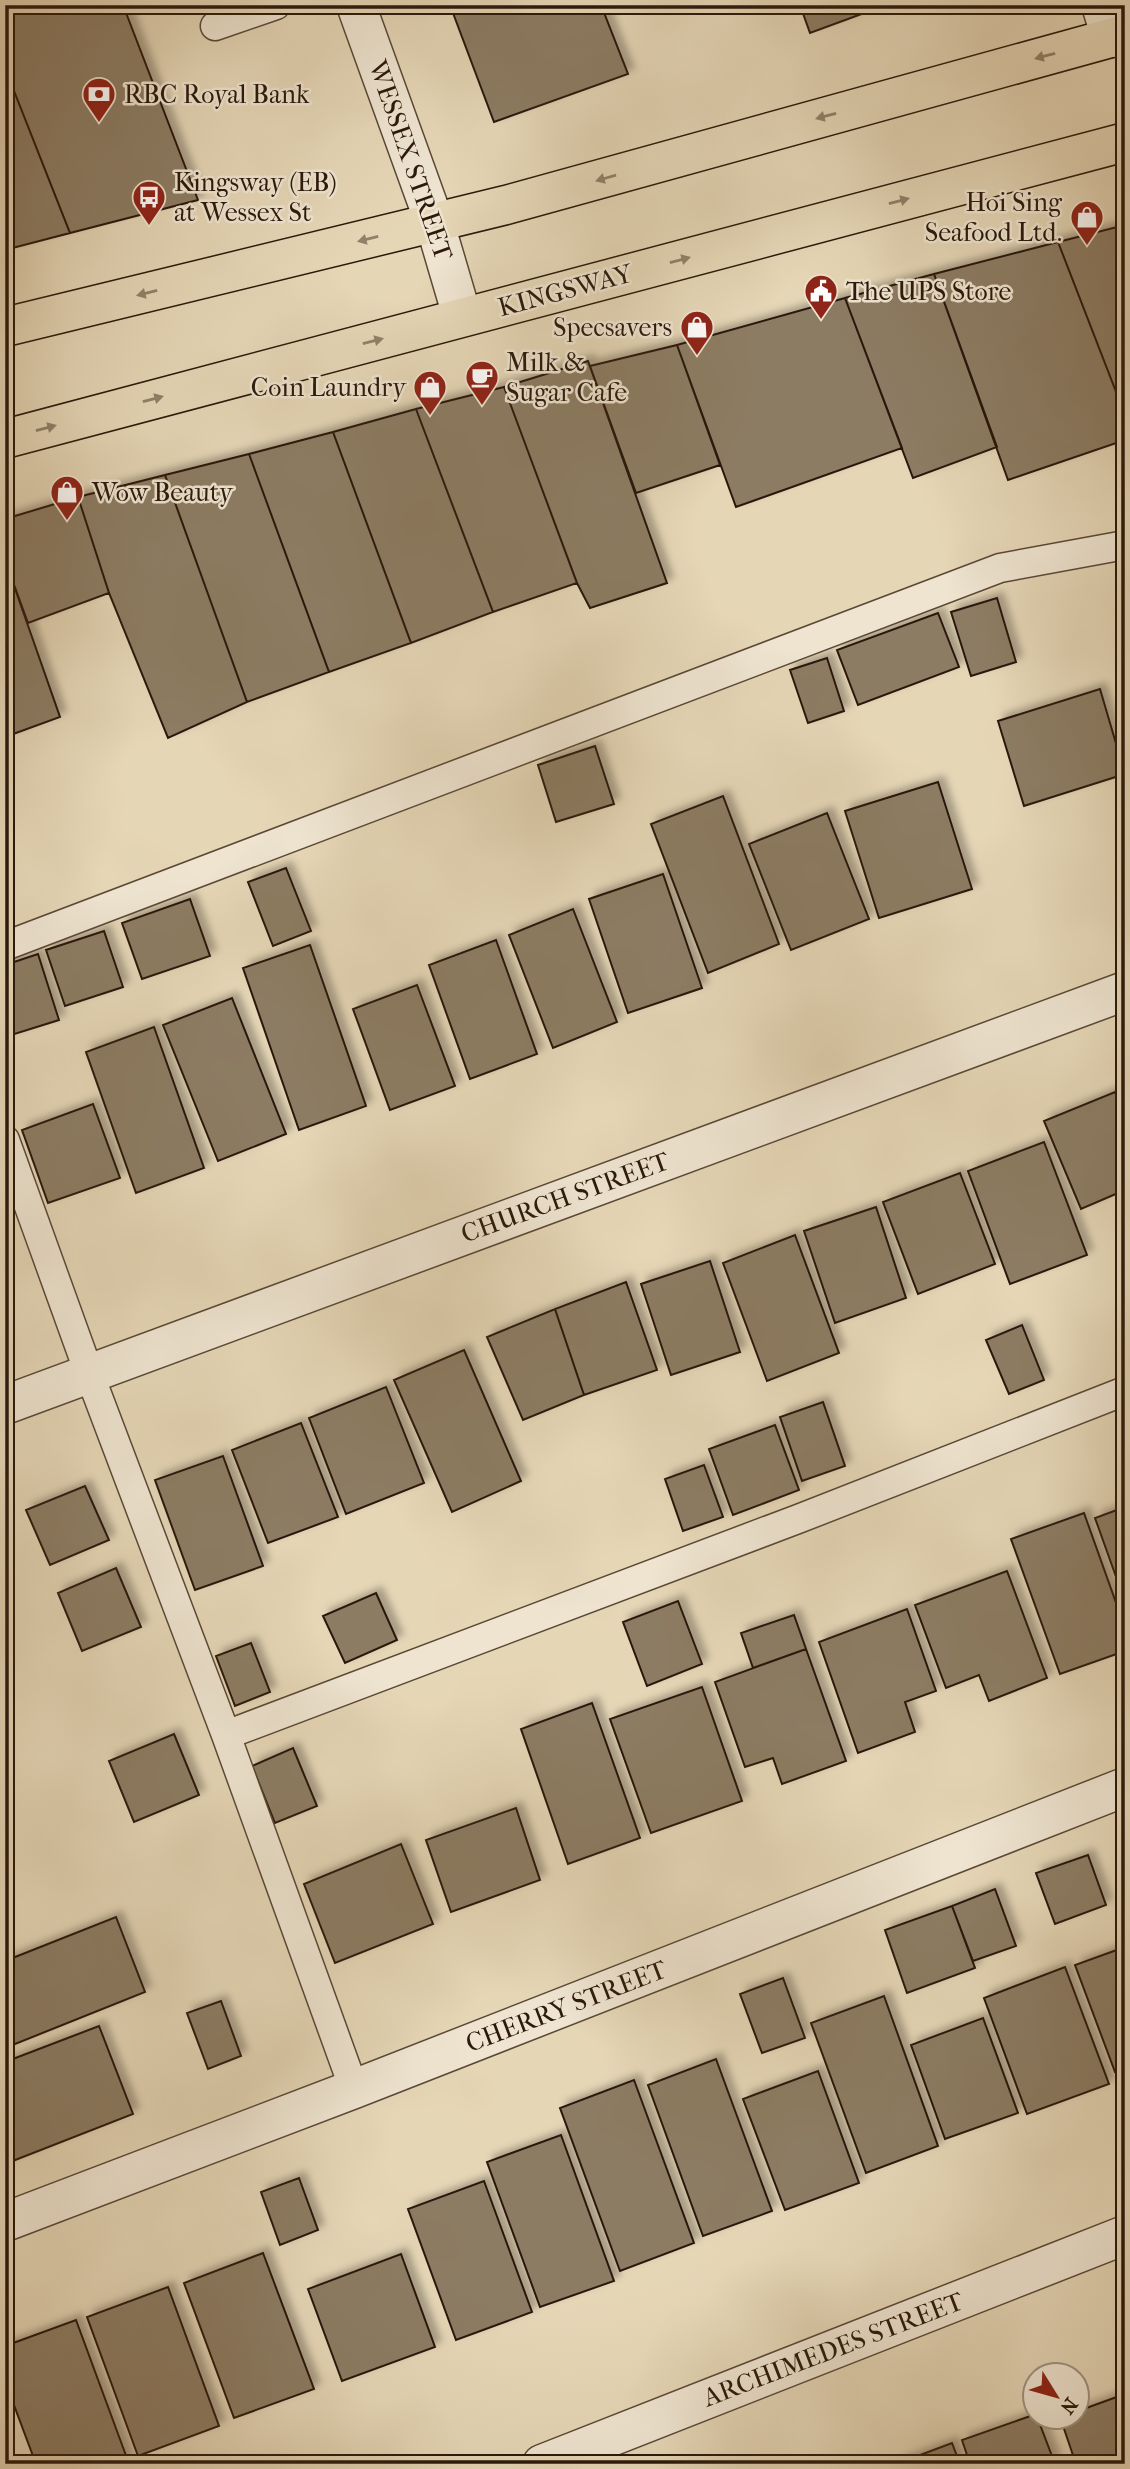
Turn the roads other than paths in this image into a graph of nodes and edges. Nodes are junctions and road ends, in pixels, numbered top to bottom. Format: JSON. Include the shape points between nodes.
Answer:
{"nodes":[{"id":1,"x":276,"y":5,"type":"edge"},
{"id":2,"x":356,"y":5,"type":"edge"},
{"id":3,"x":215,"y":26,"type":"dead end"},
{"id":4,"x":1112,"y":26,"type":"edge"},
{"id":5,"x":1125,"y":142,"type":"edge"},
{"id":6,"x":435,"y":224,"type":"junction"},
{"id":7,"x":463,"y":316,"type":"junction"},
{"id":8,"x":5,"y":327,"type":"edge"},
{"id":9,"x":5,"y":439,"type":"edge"},
{"id":10,"x":1125,"y":545,"type":"edge"},
{"id":11,"x":5,"y":946,"type":"edge"},
{"id":12,"x":1125,"y":991,"type":"edge"},
{"id":13,"x":5,"y":1140,"type":"edge"},
{"id":14,"x":89,"y":1373,"type":"junction"},
{"id":15,"x":1125,"y":1391,"type":"edge"},
{"id":16,"x":5,"y":1405,"type":"edge"},
{"id":17,"x":226,"y":1735,"type":"junction"},
{"id":18,"x":1125,"y":1787,"type":"edge"},
{"id":19,"x":354,"y":2089,"type":"junction"},
{"id":20,"x":5,"y":2222,"type":"edge"},
{"id":21,"x":1125,"y":2235,"type":"edge"},
{"id":22,"x":542,"y":2464,"type":"edge"}],
"edges":[{"from":1,"to":3,"type":"lane"},
{"from":2,"to":6,"type":"street","name":"WESSEX STREET"},
{"from":4,"to":6,"type":"main road","one_way":true},
{"from":7,"to":5,"type":"main road","name":"KINGSWAY","one_way":true},
{"from":6,"to":7,"type":"street","name":"WESSEX STREET"},
{"from":6,"to":8,"type":"main road","one_way":true},
{"from":9,"to":7,"type":"main road","name":"KINGSWAY","one_way":true},
{"from":10,"to":11,"type":"lane","via":[[1000,568]]},
{"from":12,"to":14,"type":"street","name":"CHURCH STREET"},
{"from":13,"to":14,"type":"lane"},
{"from":14,"to":16,"type":"street","name":"CHURCH STREET"},
{"from":14,"to":17,"type":"lane"},
{"from":15,"to":17,"type":"lane"},
{"from":17,"to":19,"type":"lane"},
{"from":18,"to":19,"type":"street","name":"CHERRY STREET"},
{"from":19,"to":20,"type":"street","name":"CHERRY STREET"},
{"from":21,"to":22,"type":"street","name":"ARCHIMEDES STREET"}]}
